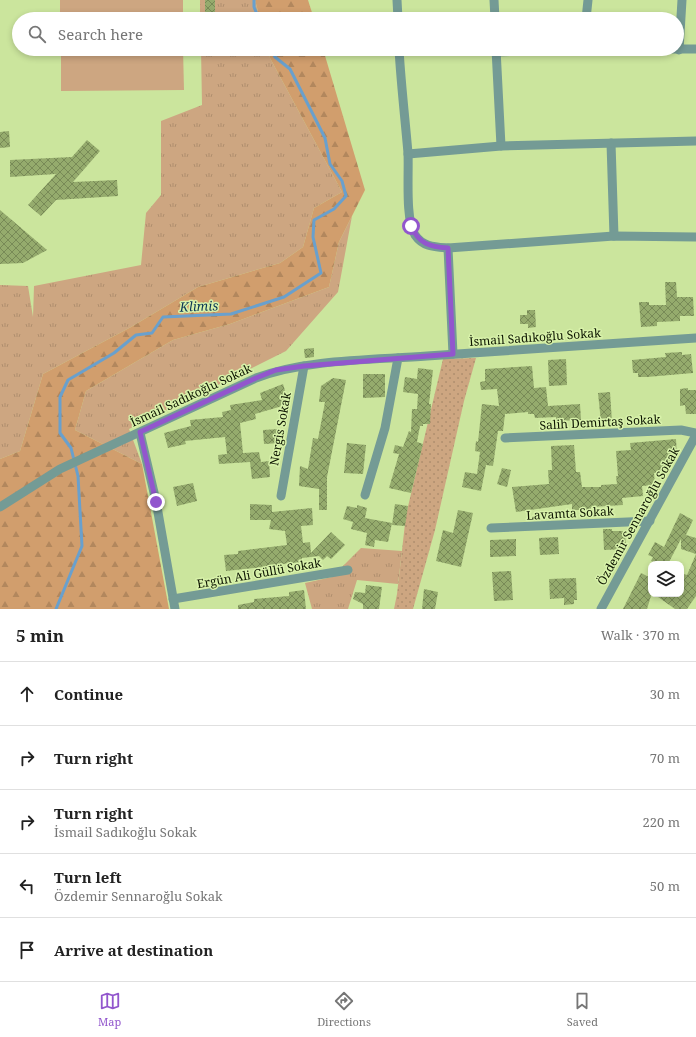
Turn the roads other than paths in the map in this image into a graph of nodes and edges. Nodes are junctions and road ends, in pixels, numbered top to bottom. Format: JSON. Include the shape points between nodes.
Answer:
{"nodes":[{"id":1,"x":397,"y":0,"type":"edge"},
{"id":2,"x":494,"y":0,"type":"edge"},
{"id":3,"x":588,"y":0,"type":"edge"},
{"id":4,"x":682,"y":0,"type":"edge"},
{"id":5,"x":398,"y":12,"type":"edge"},
{"id":6,"x":495,"y":12,"type":"edge"},
{"id":7,"x":587,"y":12,"type":"edge"},
{"id":8,"x":681,"y":12,"type":"edge"},
{"id":9,"x":696,"y":49,"type":"edge"},
{"id":10,"x":684,"y":50,"type":"edge"},
{"id":11,"x":400,"y":56,"type":"edge"},
{"id":12,"x":496,"y":56,"type":"edge"},
{"id":13,"x":696,"y":141,"type":"edge"},
{"id":14,"x":611,"y":142,"type":"junction"},
{"id":15,"x":501,"y":146,"type":"junction"},
{"id":16,"x":408,"y":154,"type":"junction"},
{"id":17,"x":614,"y":236,"type":"junction"},
{"id":18,"x":696,"y":237,"type":"edge"},
{"id":19,"x":448,"y":248,"type":"junction"},
{"id":20,"x":696,"y":338,"type":"edge"},
{"id":21,"x":453,"y":354,"type":"junction"},
{"id":22,"x":398,"y":358,"type":"junction"},
{"id":23,"x":304,"y":366,"type":"junction"},
{"id":24,"x":140,"y":432,"type":"junction"},
{"id":25,"x":696,"y":434,"type":"edge"},
{"id":26,"x":506,"y":438,"type":"dead end"},
{"id":27,"x":365,"y":494,"type":"dead end"},
{"id":28,"x":281,"y":496,"type":"dead end"},
{"id":29,"x":0,"y":507,"type":"edge"},
{"id":30,"x":650,"y":521,"type":"junction"},
{"id":31,"x":490,"y":528,"type":"dead end"},
{"id":32,"x":348,"y":570,"type":"dead end"},
{"id":33,"x":173,"y":599,"type":"junction"},
{"id":34,"x":175,"y":609,"type":"edge"},
{"id":35,"x":601,"y":609,"type":"edge"}],
"edges":[{"from":1,"to":5,"type":"street"},
{"from":2,"to":6,"type":"street"},
{"from":3,"to":7,"type":"street"},
{"from":4,"to":8,"type":"street"},
{"from":9,"to":10,"type":"street"},
{"from":11,"to":16,"type":"street"},
{"from":12,"to":15,"type":"street"},
{"from":13,"to":14,"type":"street"},
{"from":14,"to":15,"type":"street"},
{"from":14,"to":17,"type":"street"},
{"from":15,"to":16,"type":"street"},
{"from":16,"to":19,"type":"street","via":[[413,230],[426,245]]},
{"from":17,"to":18,"type":"street"},
{"from":17,"to":19,"type":"street"},
{"from":19,"to":21,"type":"street"},
{"from":20,"to":21,"type":"street","name":"İsmail Sadıkoğlu Sokak"},
{"from":21,"to":22,"type":"street","name":"İsmail Sadıkoğlu Sokak"},
{"from":22,"to":23,"type":"street","name":"İsmail Sadıkoğlu Sokak"},
{"from":22,"to":27,"type":"street","via":[[385,428]]},
{"from":23,"to":24,"type":"street","name":"İsmail Sadıkoğlu Sokak","via":[[276,370],[256,378]]},
{"from":23,"to":28,"type":"street","name":"Nergis Sokak"},
{"from":24,"to":29,"type":"street","name":"İsmail Sadıkoğlu Sokak","via":[[60,469]]},
{"from":24,"to":33,"type":"street","via":[[156,502]]},
{"from":25,"to":26,"type":"street","name":"Salih Demirtaş Sokak","via":[[680,430]]},
{"from":25,"to":30,"type":"street","name":"Özdemir Sennaroğlu Sokak"},
{"from":30,"to":31,"type":"street","name":"Lavamta Sokak"},
{"from":30,"to":35,"type":"street","name":"Özdemir Sennaroğlu Sokak"},
{"from":32,"to":33,"type":"street","name":"Ergün Ali Güllü Sokak"},
{"from":33,"to":34,"type":"street"}]}
